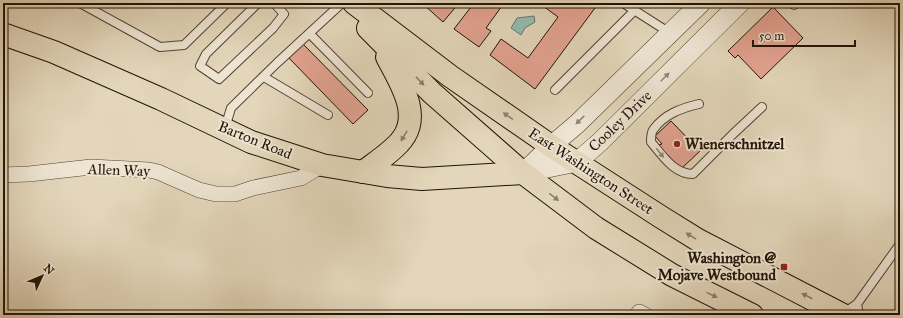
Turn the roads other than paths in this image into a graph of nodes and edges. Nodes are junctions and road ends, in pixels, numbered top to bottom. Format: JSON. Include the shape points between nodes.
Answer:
{"nodes":[{"id":1,"x":80,"y":3,"type":"edge"},
{"id":2,"x":227,"y":3,"type":"edge"},
{"id":3,"x":258,"y":3,"type":"edge"},
{"id":4,"x":274,"y":3,"type":"edge"},
{"id":5,"x":343,"y":3,"type":"edge"},
{"id":6,"x":354,"y":3,"type":"edge"},
{"id":7,"x":623,"y":3,"type":"edge"},
{"id":8,"x":701,"y":3,"type":"edge"},
{"id":9,"x":740,"y":3,"type":"edge"},
{"id":10,"x":635,"y":10,"type":"junction"},
{"id":11,"x":670,"y":33,"type":"junction"},
{"id":12,"x":3,"y":34,"type":"edge"},
{"id":13,"x":310,"y":34,"type":"junction"},
{"id":14,"x":377,"y":36,"type":"junction"},
{"id":15,"x":264,"y":77,"type":"junction"},
{"id":16,"x":555,"y":90,"type":"dead end"},
{"id":17,"x":368,"y":93,"type":"dead end"},
{"id":18,"x":699,"y":104,"type":"dead end"},
{"id":19,"x":762,"y":107,"type":"dead end"},
{"id":20,"x":328,"y":115,"type":"dead end"},
{"id":21,"x":224,"y":129,"type":"junction"},
{"id":22,"x":552,"y":146,"type":"junction"},
{"id":23,"x":577,"y":162,"type":"junction"},
{"id":24,"x":322,"y":165,"type":"junction"},
{"id":25,"x":362,"y":172,"type":"junction"},
{"id":26,"x":523,"y":173,"type":"junction"},
{"id":27,"x":3,"y":175,"type":"edge"},
{"id":28,"x":900,"y":244,"type":"edge"},
{"id":29,"x":848,"y":313,"type":"edge"},
{"id":30,"x":752,"y":315,"type":"edge"}],
"edges":[{"from":1,"to":2,"type":"lane","via":[[160,47],[184,46]]},
{"from":3,"to":4,"type":"lane","via":[[206,54],[200,66],[219,79],[273,28],[284,14]]},
{"from":5,"to":13,"type":"lane"},
{"from":5,"to":14,"type":"main road"},
{"from":22,"to":6,"type":"main road","name":"East Washington Street","one_way":true,"via":[[450,76]]},
{"from":7,"to":10,"type":"lane"},
{"from":8,"to":11,"type":"street","name":"Cooley Drive"},
{"from":23,"to":9,"type":"street","name":"Cooley Drive","one_way":true},
{"from":10,"to":11,"type":"lane"},
{"from":10,"to":16,"type":"lane"},
{"from":11,"to":22,"type":"street","name":"Cooley Drive","one_way":true},
{"from":12,"to":21,"type":"main road","name":"Barton Road","via":[[54,52]]},
{"from":13,"to":15,"type":"lane"},
{"from":13,"to":17,"type":"lane"},
{"from":14,"to":25,"type":"main road","one_way":true,"via":[[406,93],[410,107],[410,122],[401,142]]},
{"from":14,"to":26,"type":"main road","one_way":true,"via":[[432,94]]},
{"from":15,"to":20,"type":"lane"},
{"from":15,"to":21,"type":"lane","via":[[232,108]]},
{"from":18,"to":19,"type":"lane","one_way":true,"via":[[667,116],[652,130],[651,142],[667,162],[685,174],[693,174]]},
{"from":21,"to":24,"type":"main road","name":"Barton Road","via":[[251,142]]},
{"from":22,"to":23,"type":"main road","name":"East Washington Street"},
{"from":22,"to":26,"type":"street","name":"Cooley Drive"},
{"from":23,"to":26,"type":"street","name":"Cooley Drive"},
{"from":29,"to":23,"type":"main road","name":"East Washington Street","one_way":true,"via":[[698,240]]},
{"from":24,"to":25,"type":"main road","name":"Barton Road"},
{"from":24,"to":27,"type":"street","name":"Allen Way","via":[[301,178],[235,194],[216,194],[199,190],[149,170],[91,167]]},
{"from":25,"to":26,"type":"main road","name":"Barton Road","via":[[422,179]]},
{"from":26,"to":30,"type":"main road","one_way":true,"via":[[596,228],[672,275]]},
{"from":28,"to":29,"type":"lane"}]}
